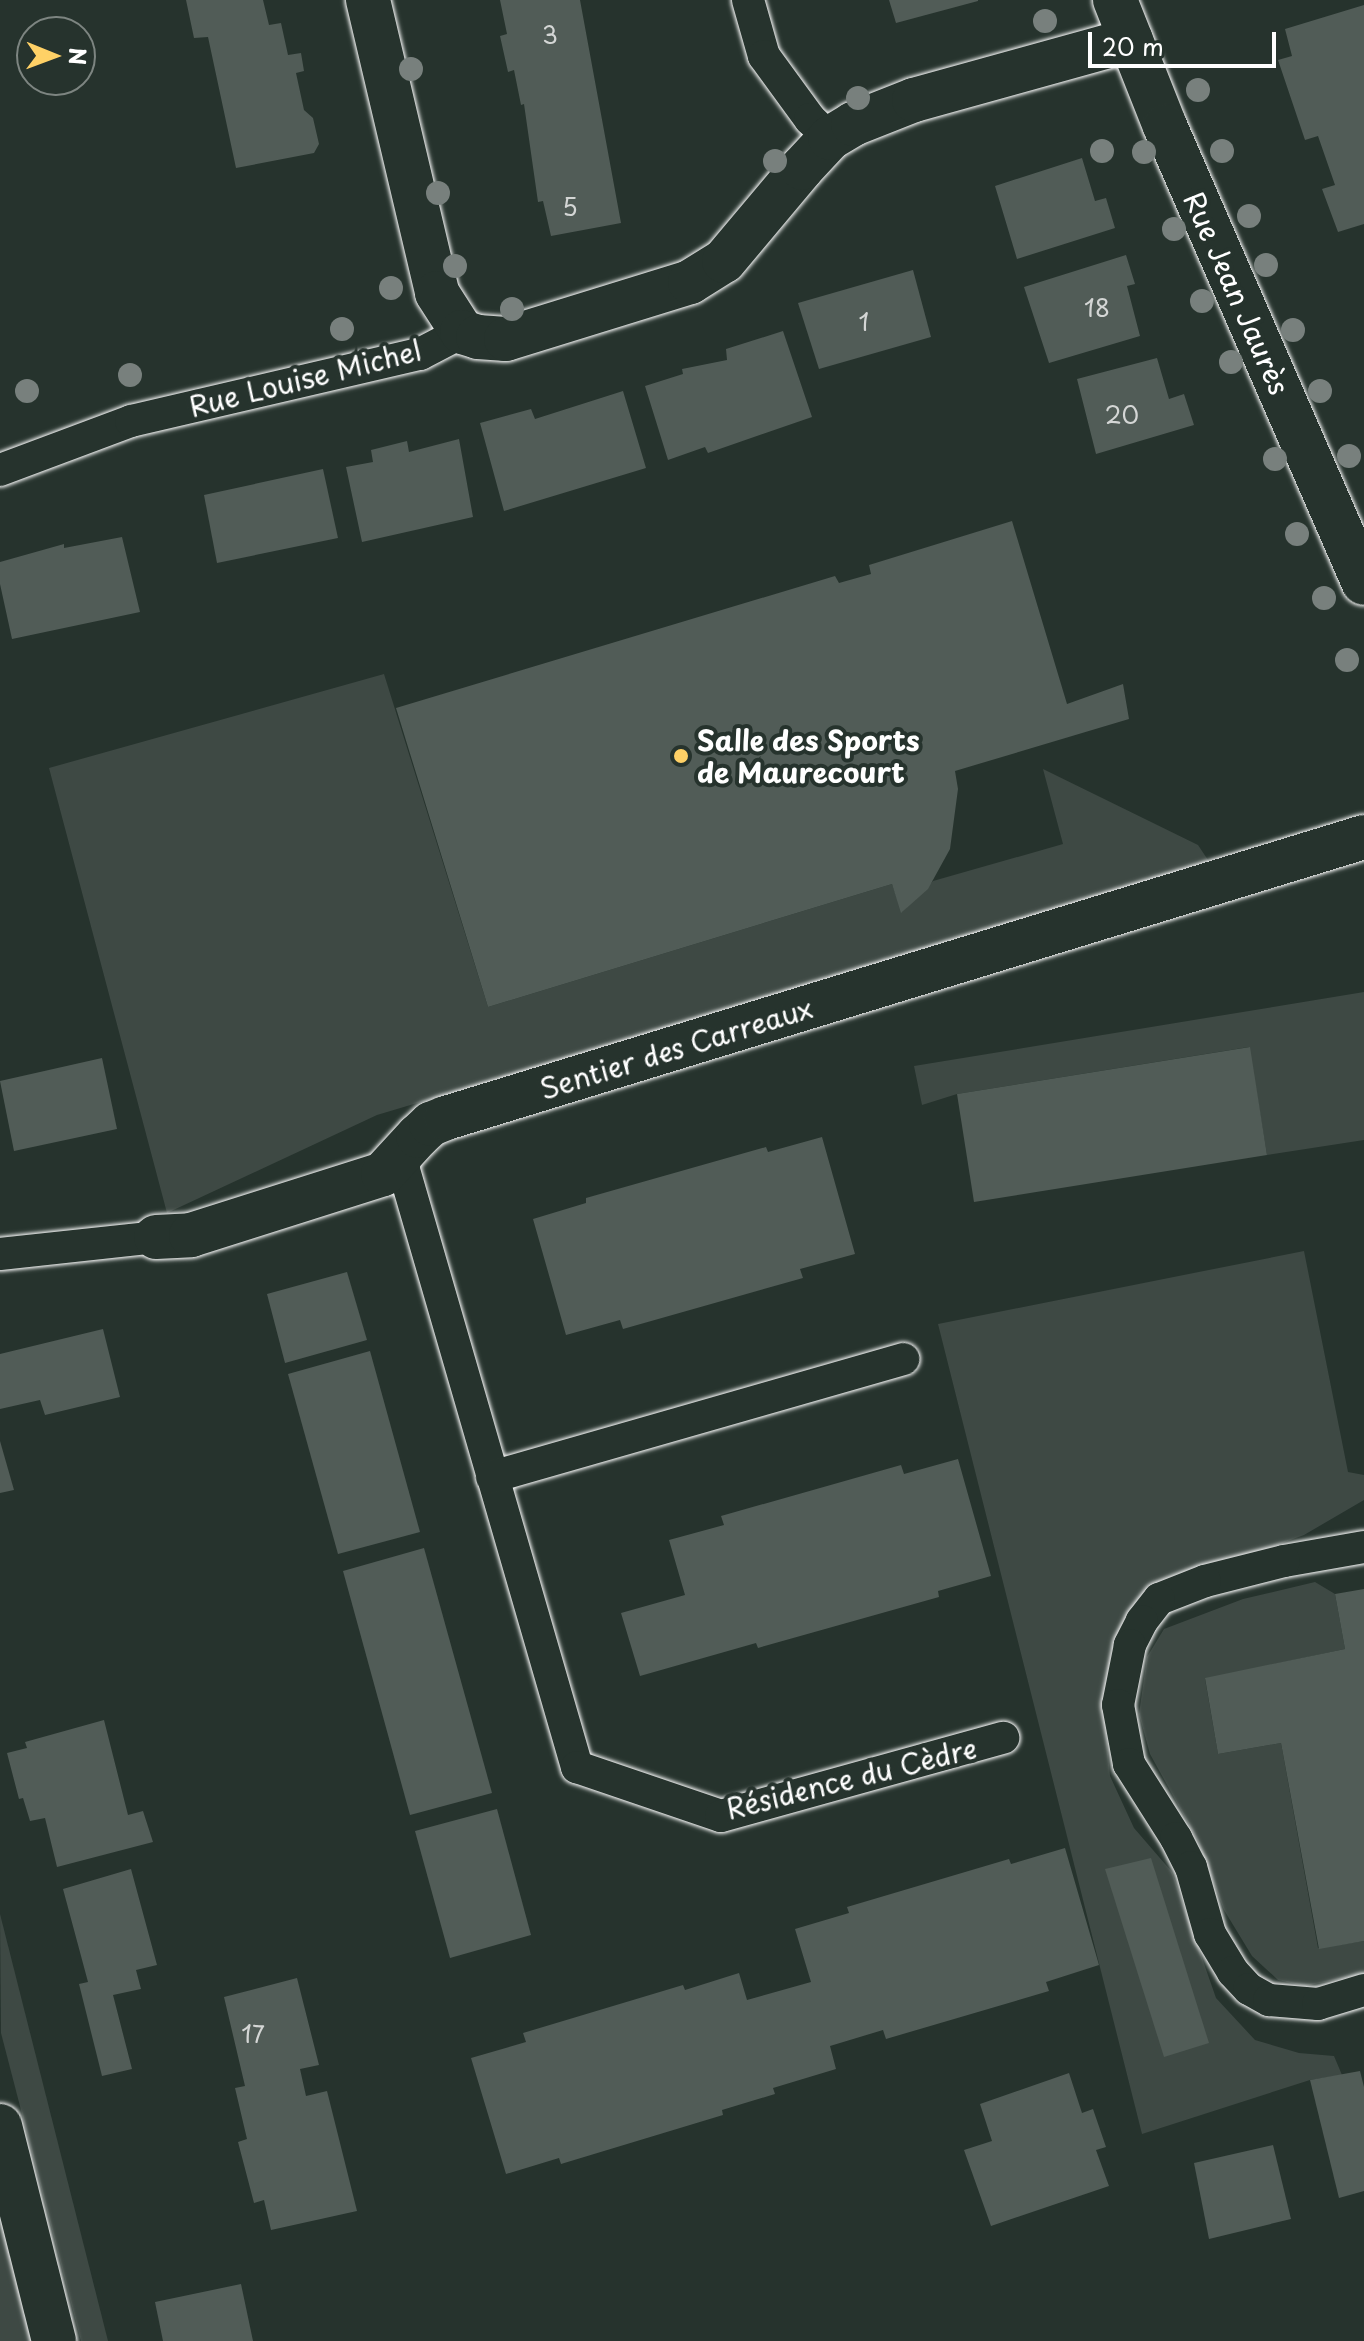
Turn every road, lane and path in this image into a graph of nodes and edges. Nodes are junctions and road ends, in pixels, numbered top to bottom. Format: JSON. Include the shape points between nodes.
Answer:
{"nodes":[{"id":1,"x":368,"y":0,"type":"edge"},
{"id":2,"x":748,"y":0,"type":"edge"},
{"id":3,"x":1115,"y":0,"type":"edge"},
{"id":4,"x":1131,"y":40,"type":"junction"},
{"id":5,"x":830,"y":138,"type":"junction"},
{"id":6,"x":462,"y":332,"type":"junction"},
{"id":7,"x":0,"y":470,"type":"edge"},
{"id":8,"x":1364,"y":583,"type":"edge"},
{"id":9,"x":1364,"y":837,"type":"edge"},
{"id":10,"x":390,"y":1165,"type":"junction"},
{"id":11,"x":156,"y":1237,"type":"joint"},
{"id":12,"x":0,"y":1254,"type":"edge"},
{"id":13,"x":903,"y":1359,"type":"dead end"},
{"id":14,"x":492,"y":1477,"type":"junction"},
{"id":15,"x":1364,"y":1547,"type":"edge"},
{"id":16,"x":1003,"y":1738,"type":"dead end"},
{"id":17,"x":1364,"y":1990,"type":"edge"},
{"id":18,"x":0,"y":2126,"type":"edge"},
{"id":19,"x":54,"y":2341,"type":"edge"}],
"edges":[{"from":1,"to":6,"type":"street","name":"Rue Louise Michel","via":[[437,293]]},
{"from":2,"to":5,"type":"lane","via":[[764,56]]},
{"from":3,"to":4,"type":"street","name":"Rue Jean Jaurès"},
{"from":4,"to":5,"type":"street","via":[[914,100]]},
{"from":4,"to":8,"type":"street","name":"Rue Jean Jaurès"},
{"from":5,"to":6,"type":"street","via":[[724,261],[690,282],[506,339]]},
{"from":6,"to":7,"type":"lane","name":"Rue Louise Michel","via":[[420,354],[131,421]]},
{"from":9,"to":10,"type":"street","name":"Sentier des Carreaux","via":[[446,1118],[431,1124]]},
{"from":10,"to":11,"type":"street","via":[[191,1235]]},
{"from":10,"to":14,"type":"lane","name":"Résidence du Cèdre","via":[[404,1170]]},
{"from":11,"to":12,"type":"lane"},
{"from":13,"to":14,"type":"lane"},
{"from":14,"to":16,"type":"lane","name":"Résidence du Cèdre","via":[[577,1767],[721,1816]]},
{"from":15,"to":17,"type":"lane","via":[[1205,1581],[1159,1599],[1130,1645],[1118,1705],[1129,1764],[1181,1847],[1210,1934],[1233,1972],[1269,2000],[1318,2004]]},
{"from":18,"to":19,"type":"street"}]}
